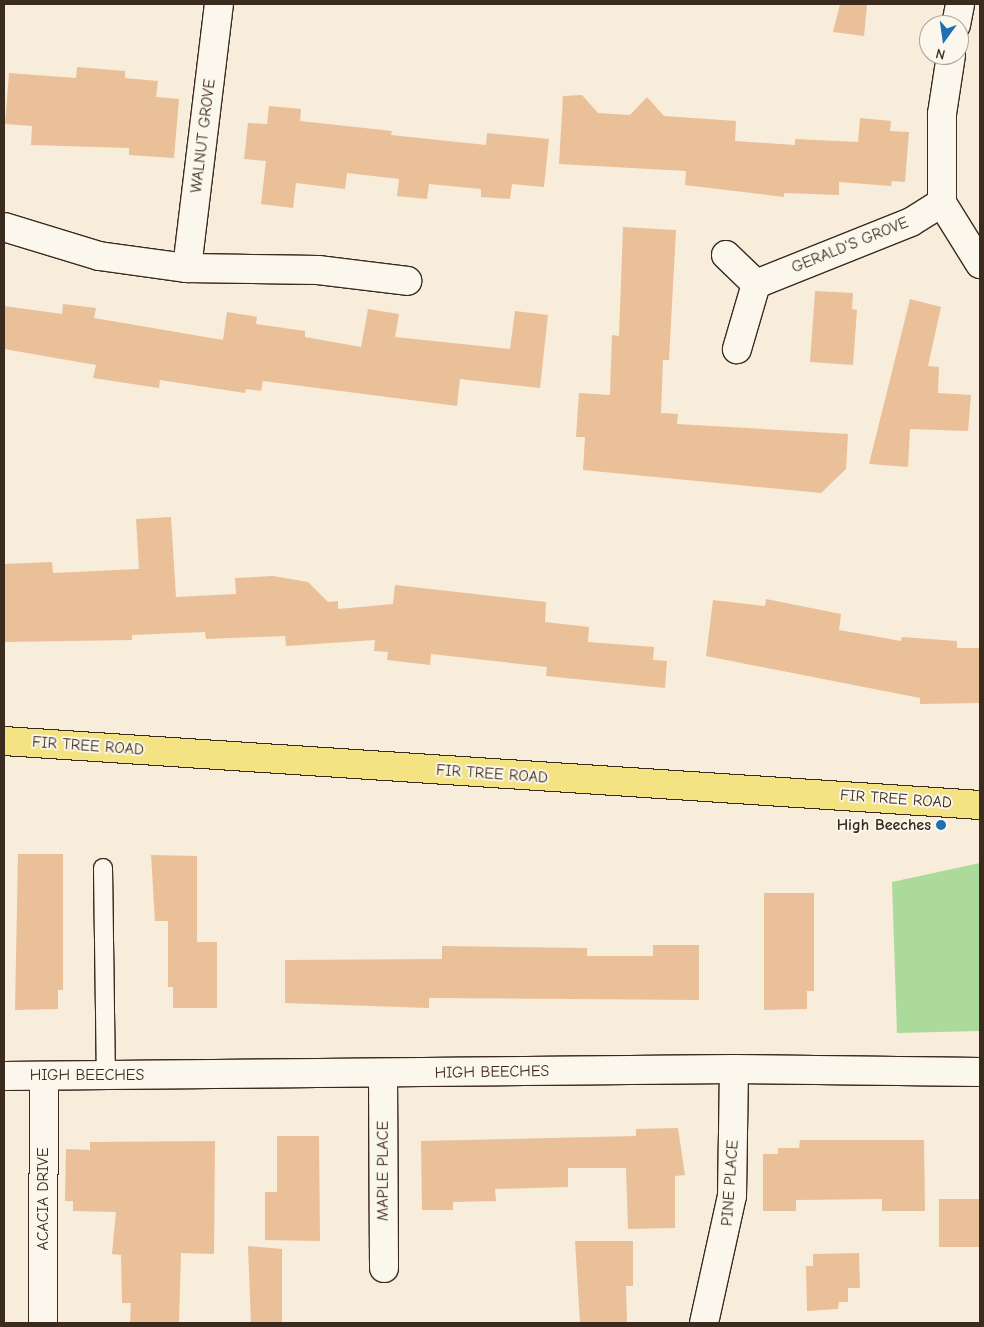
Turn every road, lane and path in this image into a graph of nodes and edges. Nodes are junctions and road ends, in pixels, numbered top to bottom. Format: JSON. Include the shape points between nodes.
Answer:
{"nodes":[{"id":1,"x":219,"y":4,"type":"edge"},
{"id":2,"x":949,"y":65,"type":"edge"},
{"id":3,"x":942,"y":203,"type":"junction"},
{"id":4,"x":4,"y":227,"type":"edge"},
{"id":5,"x":726,"y":255,"type":"dead end"},
{"id":6,"x":980,"y":264,"type":"edge"},
{"id":7,"x":187,"y":268,"type":"junction"},
{"id":8,"x":407,"y":281,"type":"dead end"},
{"id":9,"x":756,"y":284,"type":"junction"},
{"id":10,"x":737,"y":349,"type":"dead end"},
{"id":11,"x":4,"y":741,"type":"edge"},
{"id":12,"x":980,"y":805,"type":"edge"},
{"id":13,"x":103,"y":868,"type":"dead end"},
{"id":14,"x":734,"y":1069,"type":"junction"},
{"id":15,"x":980,"y":1072,"type":"edge"},
{"id":16,"x":383,"y":1073,"type":"junction"},
{"id":17,"x":106,"y":1075,"type":"junction"},
{"id":18,"x":4,"y":1076,"type":"edge"},
{"id":19,"x":44,"y":1076,"type":"junction"},
{"id":20,"x":384,"y":1268,"type":"dead end"},
{"id":21,"x":43,"y":1323,"type":"edge"},
{"id":22,"x":704,"y":1323,"type":"edge"}],
"edges":[{"from":1,"to":7,"type":"street","name":"WALNUT GROVE"},
{"from":2,"to":3,"type":"street","via":[[942,114]]},
{"from":3,"to":6,"type":"street"},
{"from":3,"to":9,"type":"street","name":"GERALD'S GROVE","via":[[911,222]]},
{"from":4,"to":7,"type":"street","via":[[99,256]]},
{"from":5,"to":9,"type":"street"},
{"from":7,"to":8,"type":"street","via":[[318,270]]},
{"from":9,"to":10,"type":"street"},
{"from":11,"to":12,"type":"main road","name":"FIR TREE ROAD"},
{"from":13,"to":17,"type":"lane"},
{"from":14,"to":15,"type":"street","name":"HIGH BEECHES"},
{"from":14,"to":16,"type":"street","name":"HIGH BEECHES"},
{"from":14,"to":22,"type":"street","name":"PINE PLACE","via":[[732,1196]]},
{"from":16,"to":17,"type":"street","name":"HIGH BEECHES"},
{"from":16,"to":20,"type":"street","name":"MAPLE PLACE"},
{"from":17,"to":19,"type":"street","name":"HIGH BEECHES"},
{"from":18,"to":19,"type":"street","name":"HIGH BEECHES"},
{"from":19,"to":21,"type":"street","name":"ACACIA DRIVE"}]}
